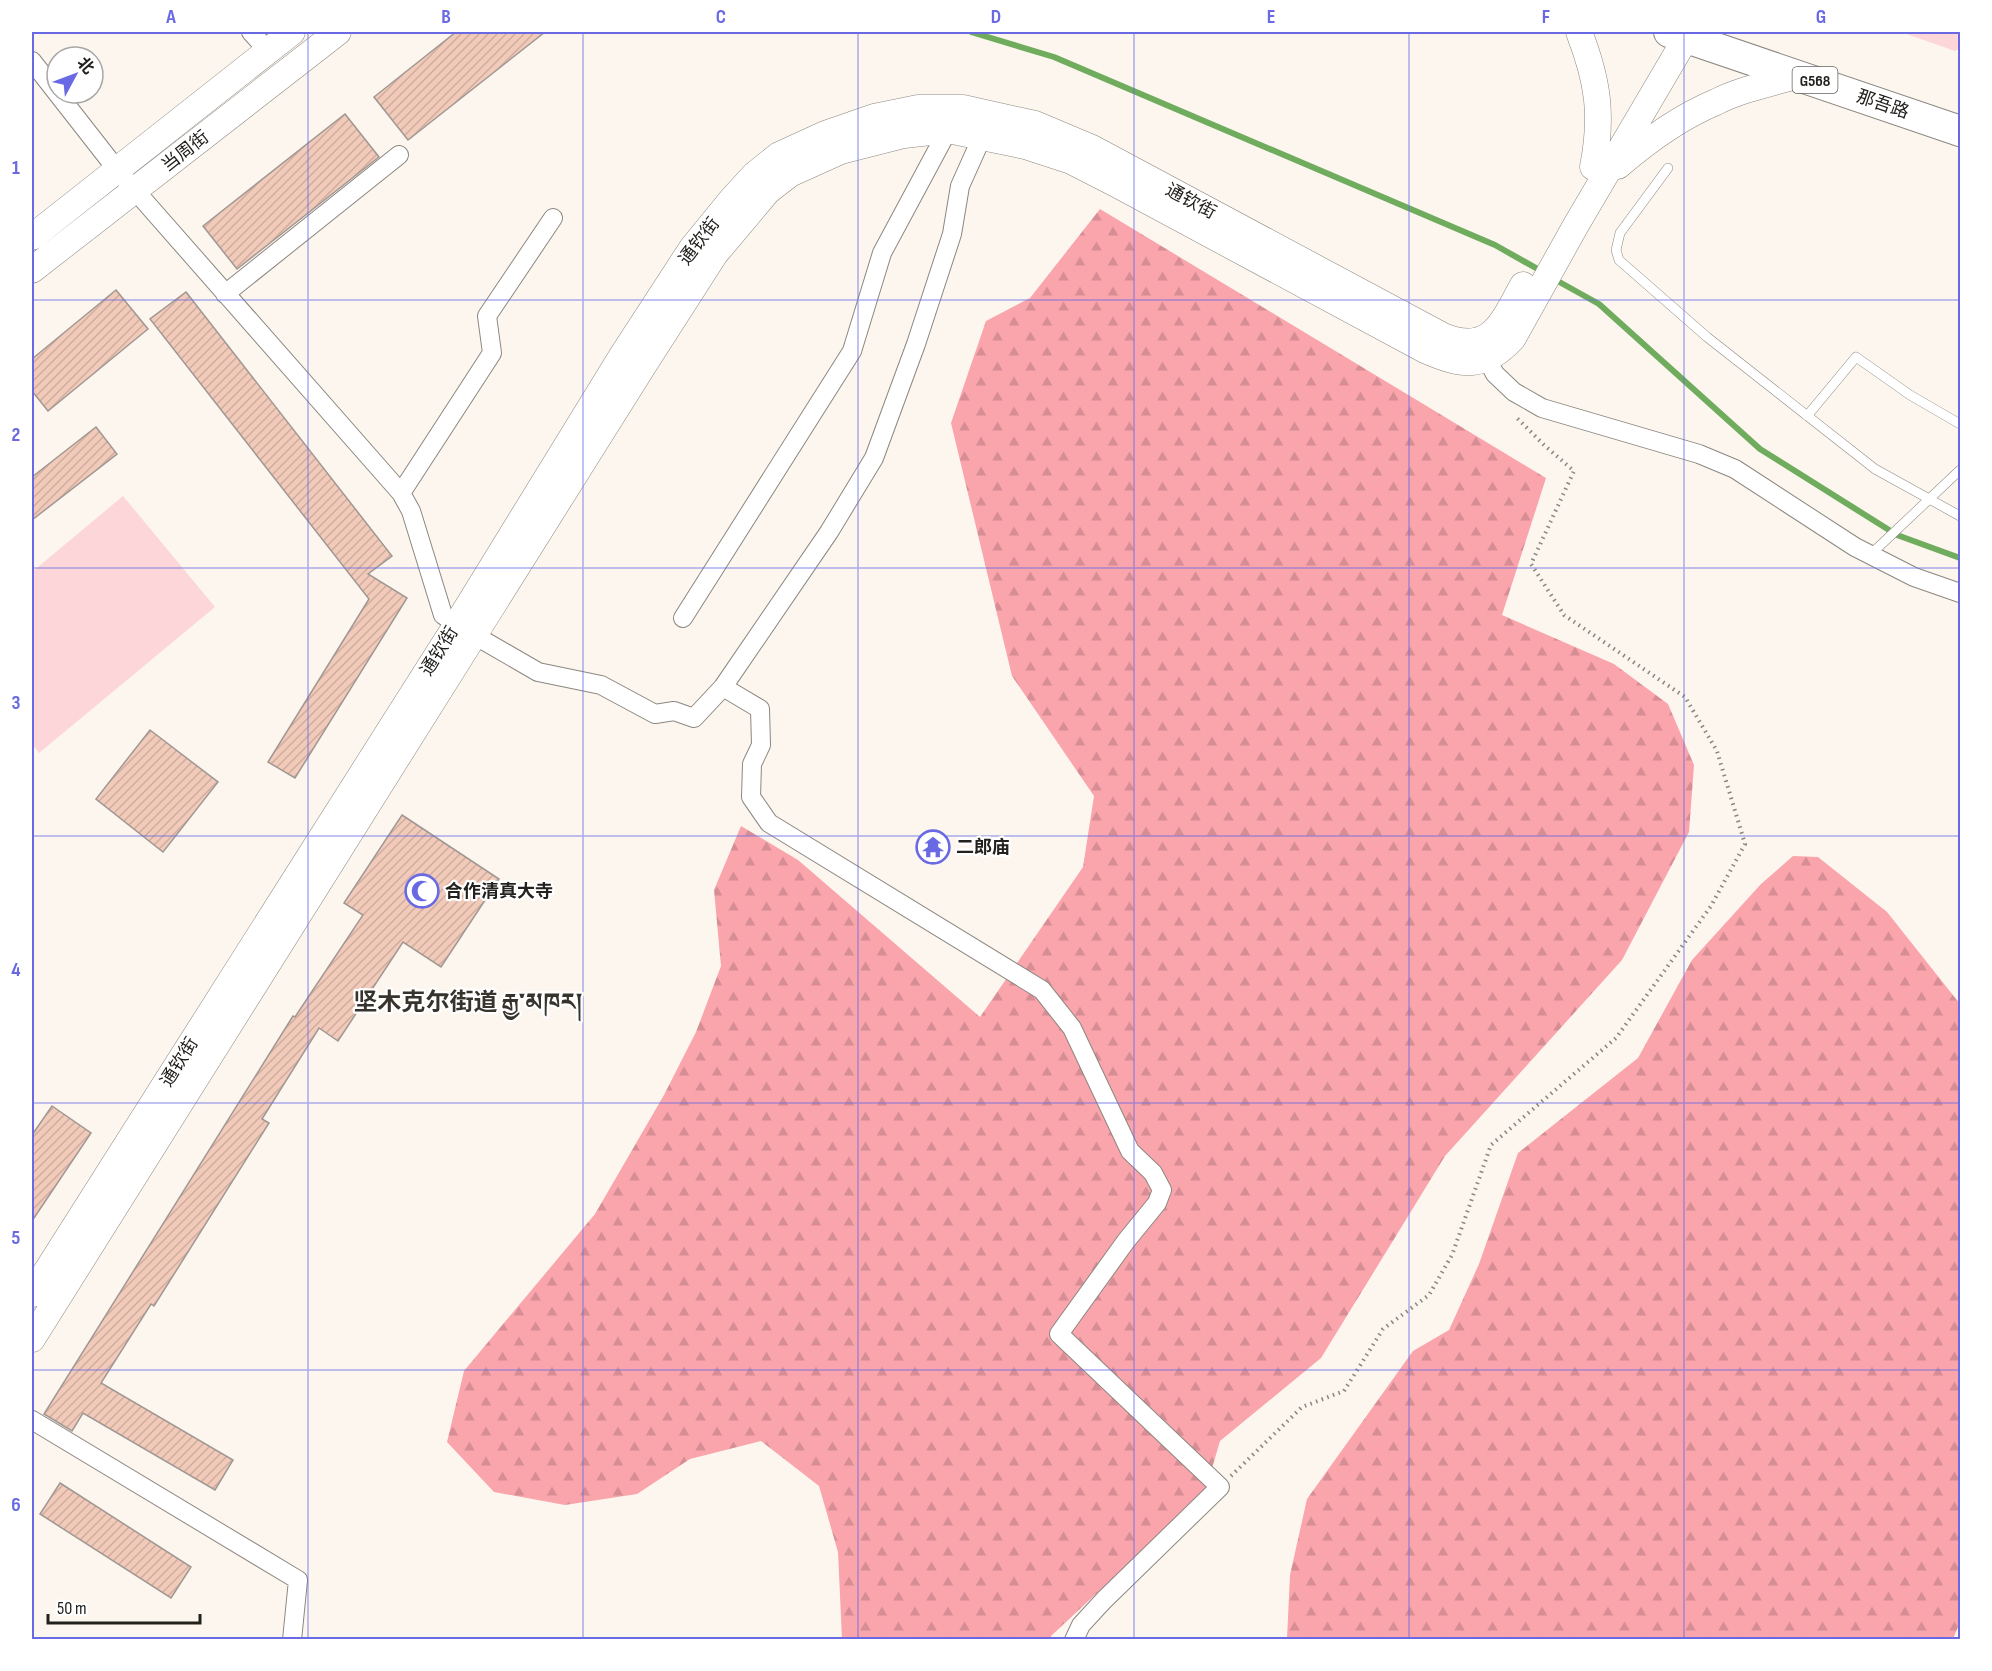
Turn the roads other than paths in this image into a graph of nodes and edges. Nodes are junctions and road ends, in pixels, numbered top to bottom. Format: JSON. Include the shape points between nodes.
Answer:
{"nodes":[{"id":1,"x":251,"y":32,"type":"edge"},
{"id":2,"x":292,"y":32,"type":"edge"},
{"id":3,"x":338,"y":32,"type":"edge"},
{"id":4,"x":1579,"y":32,"type":"edge"},
{"id":5,"x":1674,"y":34,"type":"edge"},
{"id":6,"x":268,"y":51,"type":"junction"},
{"id":7,"x":32,"y":60,"type":"edge"},
{"id":8,"x":1800,"y":75,"type":"junction"},
{"id":9,"x":45,"y":77,"type":"edge"},
{"id":10,"x":66,"y":105,"type":"edge"},
{"id":11,"x":948,"y":130,"type":"junction"},
{"id":12,"x":1960,"y":131,"type":"edge"},
{"id":13,"x":982,"y":137,"type":"junction"},
{"id":14,"x":399,"y":155,"type":"dead end"},
{"id":15,"x":1668,"y":168,"type":"dead end"},
{"id":16,"x":118,"y":171,"type":"junction"},
{"id":17,"x":1600,"y":171,"type":"junction"},
{"id":18,"x":135,"y":190,"type":"junction"},
{"id":19,"x":554,"y":218,"type":"dead end"},
{"id":20,"x":32,"y":237,"type":"edge"},
{"id":21,"x":32,"y":270,"type":"edge"},
{"id":22,"x":225,"y":294,"type":"junction"},
{"id":23,"x":1512,"y":322,"type":"junction"},
{"id":24,"x":1487,"y":359,"type":"junction"},
{"id":25,"x":1807,"y":416,"type":"junction"},
{"id":26,"x":1960,"y":424,"type":"edge"},
{"id":27,"x":1960,"y":470,"type":"edge"},
{"id":28,"x":401,"y":493,"type":"junction"},
{"id":29,"x":1929,"y":500,"type":"junction"},
{"id":30,"x":1960,"y":516,"type":"edge"},
{"id":31,"x":1874,"y":551,"type":"junction"},
{"id":32,"x":1960,"y":593,"type":"edge"},
{"id":33,"x":683,"y":618,"type":"dead end"},
{"id":34,"x":465,"y":629,"type":"junction"},
{"id":35,"x":723,"y":687,"type":"junction"},
{"id":36,"x":32,"y":1294,"type":"edge"},
{"id":37,"x":32,"y":1339,"type":"edge"},
{"id":38,"x":32,"y":1420,"type":"edge"},
{"id":39,"x":292,"y":1640,"type":"edge"},
{"id":40,"x":1074,"y":1640,"type":"edge"}],
"edges":[{"from":1,"to":6,"type":"street"},
{"from":2,"to":6,"type":"main road","name":"当周街"},
{"from":3,"to":18,"type":"main road","name":"当周街"},
{"from":4,"to":17,"type":"main road","via":[[1596,82]]},
{"from":5,"to":8,"type":"highway","name":"那吾路","number":"G568"},
{"from":5,"to":17,"type":"main road","name":"通钦街"},
{"from":6,"to":16,"type":"main road","name":"当周街"},
{"from":7,"to":9,"type":"street"},
{"from":8,"to":12,"type":"highway","name":"那吾路","number":"G568"},
{"from":8,"to":17,"type":"main road","via":[[1717,101]]},
{"from":10,"to":16,"type":"street"},
{"from":11,"to":13,"type":"main road"},
{"from":11,"to":33,"type":"street","via":[[882,253],[852,351]]},
{"from":11,"to":34,"type":"main road","via":[[904,135],[841,151],[790,174],[768,191],[715,254]]},
{"from":13,"to":24,"type":"main road","via":[[1071,161],[1442,357],[1471,364]]},
{"from":13,"to":35,"type":"street","via":[[960,186],[952,234],[874,458],[829,532]]},
{"from":14,"to":22,"type":"street"},
{"from":15,"to":25,"type":"lane","via":[[1620,233],[1616,250],[1619,260],[1707,337]]},
{"from":16,"to":18,"type":"street"},
{"from":16,"to":20,"type":"main road","name":"当周街"},
{"from":17,"to":23,"type":"main road","name":"通钦街"},
{"from":18,"to":21,"type":"main road","name":"当周街"},
{"from":18,"to":22,"type":"street"},
{"from":19,"to":28,"type":"street","via":[[487,316],[492,353]]},
{"from":22,"to":28,"type":"street"},
{"from":23,"to":24,"type":"main road","via":[[1503,349]]},
{"from":23,"to":34,"type":"main road","name":"通钦街","via":[[1481,340],[1457,342],[1092,148],[1035,124],[963,108],[918,108],[874,117],[779,155],[754,175],[692,248],[623,354]]},
{"from":24,"to":31,"type":"street","via":[[1495,374],[1514,392],[1542,408],[1699,454],[1735,469],[1855,547]]},
{"from":25,"to":26,"type":"lane","via":[[1856,357]]},
{"from":25,"to":29,"type":"lane","via":[[1875,469]]},
{"from":27,"to":29,"type":"lane"},
{"from":28,"to":34,"type":"street","via":[[411,511],[442,615]]},
{"from":29,"to":30,"type":"lane"},
{"from":29,"to":31,"type":"lane"},
{"from":31,"to":32,"type":"street","via":[[1914,577]]},
{"from":34,"to":35,"type":"street","via":[[538,672],[601,685],[655,714],[674,711],[694,718]]},
{"from":34,"to":36,"type":"main road","name":"通钦街"},
{"from":34,"to":37,"type":"main road"},
{"from":35,"to":40,"type":"street","via":[[760,709],[761,745],[752,764],[751,797],[769,823],[1042,990],[1072,1028],[1130,1151],[1153,1173],[1162,1190],[1157,1203],[1059,1334],[1220,1487],[1104,1600],[1081,1625]]},
{"from":38,"to":39,"type":"street","via":[[298,1580]]}]}
